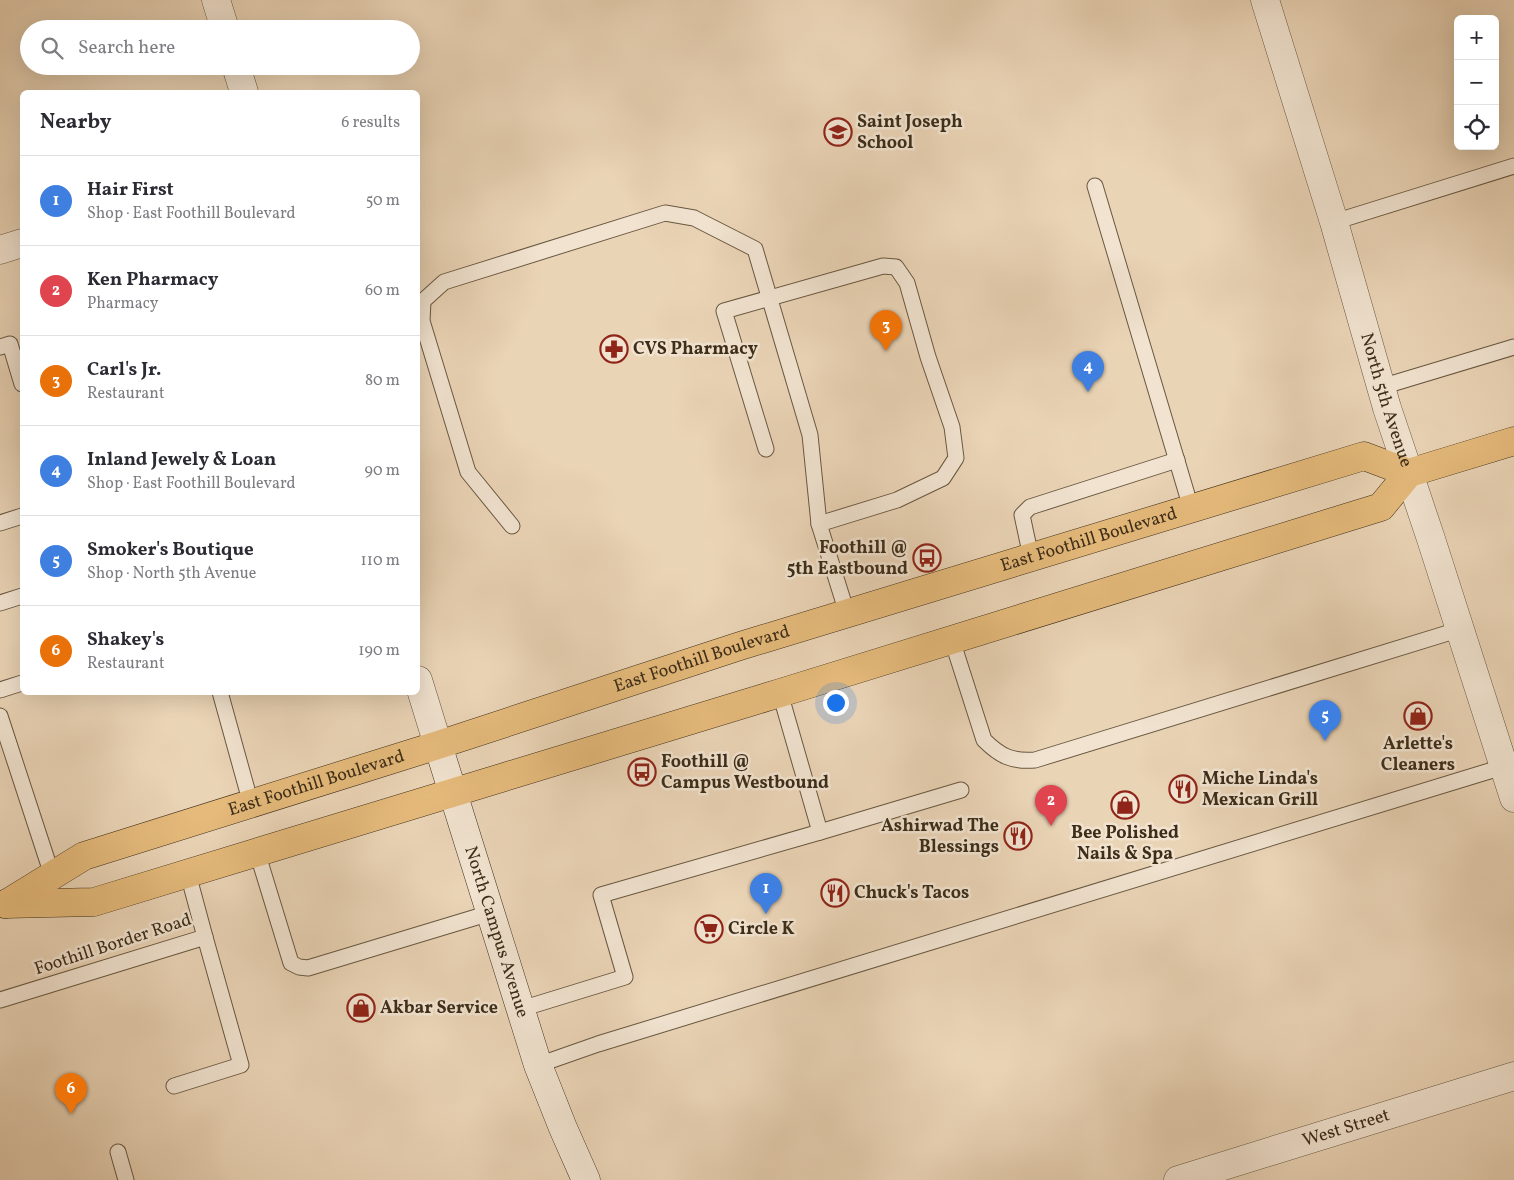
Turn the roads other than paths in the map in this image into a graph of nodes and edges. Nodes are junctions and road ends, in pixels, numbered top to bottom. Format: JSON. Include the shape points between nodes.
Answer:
{"nodes":[{"id":1,"x":216,"y":0,"type":"edge"},
{"id":2,"x":1265,"y":0,"type":"edge"},
{"id":3,"x":222,"y":20,"type":"edge"},
{"id":4,"x":239,"y":75,"type":"edge"},
{"id":5,"x":243,"y":90,"type":"edge"},
{"id":6,"x":1514,"y":166,"type":"edge"},
{"id":7,"x":1095,"y":186,"type":"dead end"},
{"id":8,"x":1334,"y":222,"type":"junction"},
{"id":9,"x":20,"y":244,"type":"edge"},
{"id":10,"x":0,"y":250,"type":"edge"},
{"id":11,"x":769,"y":298,"type":"junction"},
{"id":12,"x":0,"y":347,"type":"edge"},
{"id":13,"x":1514,"y":347,"type":"edge"},
{"id":14,"x":20,"y":377,"type":"edge"},
{"id":15,"x":1381,"y":387,"type":"junction"},
{"id":16,"x":1514,"y":441,"type":"edge"},
{"id":17,"x":766,"y":448,"type":"dead end"},
{"id":18,"x":1177,"y":460,"type":"junction"},
{"id":19,"x":1409,"y":474,"type":"junction"},
{"id":20,"x":1191,"y":508,"type":"junction"},
{"id":21,"x":20,"y":517,"type":"edge"},
{"id":22,"x":0,"y":523,"type":"edge"},
{"id":23,"x":819,"y":524,"type":"junction"},
{"id":24,"x":512,"y":526,"type":"dead end"},
{"id":25,"x":1031,"y":557,"type":"junction"},
{"id":26,"x":20,"y":597,"type":"edge"},
{"id":27,"x":0,"y":603,"type":"edge"},
{"id":28,"x":847,"y":613,"type":"junction"},
{"id":29,"x":1460,"y":629,"type":"junction"},
{"id":30,"x":952,"y":640,"type":"junction"},
{"id":31,"x":20,"y":685,"type":"edge"},
{"id":32,"x":420,"y":686,"type":"edge"},
{"id":33,"x":0,"y":690,"type":"edge"},
{"id":34,"x":780,"y":693,"type":"junction"},
{"id":35,"x":221,"y":695,"type":"edge"},
{"id":36,"x":0,"y":716,"type":"edge"},
{"id":37,"x":438,"y":745,"type":"junction"},
{"id":38,"x":1509,"y":765,"type":"edge"},
{"id":39,"x":961,"y":790,"type":"dead end"},
{"id":40,"x":453,"y":793,"type":"junction"},
{"id":41,"x":1514,"y":798,"type":"edge"},
{"id":42,"x":251,"y":804,"type":"junction"},
{"id":43,"x":820,"y":832,"type":"junction"},
{"id":44,"x":257,"y":852,"type":"junction"},
{"id":45,"x":188,"y":874,"type":"junction"},
{"id":46,"x":52,"y":875,"type":"junction"},
{"id":47,"x":3,"y":905,"type":"edge"},
{"id":48,"x":490,"y":912,"type":"junction"},
{"id":49,"x":205,"y":937,"type":"junction"},
{"id":50,"x":0,"y":1000,"type":"edge"},
{"id":51,"x":521,"y":1009,"type":"junction"},
{"id":52,"x":538,"y":1065,"type":"junction"},
{"id":53,"x":1514,"y":1076,"type":"edge"},
{"id":54,"x":174,"y":1086,"type":"dead end"},
{"id":55,"x":118,"y":1152,"type":"dead end"},
{"id":56,"x":126,"y":1180,"type":"edge"},
{"id":57,"x":586,"y":1180,"type":"edge"},
{"id":58,"x":1178,"y":1180,"type":"edge"}],
"edges":[{"from":1,"to":3,"type":"street"},
{"from":2,"to":8,"type":"street","name":"North 5th Avenue"},
{"from":4,"to":5,"type":"street"},
{"from":6,"to":8,"type":"lane"},
{"from":7,"to":18,"type":"lane"},
{"from":8,"to":15,"type":"street","name":"North 5th Avenue"},
{"from":9,"to":10,"type":"street"},
{"from":11,"to":17,"type":"lane","via":[[724,311]]},
{"from":11,"to":23,"type":"lane","via":[[810,435]]},
{"from":11,"to":23,"type":"lane","via":[[883,266],[896,266],[907,282],[952,427],[956,458],[943,478],[897,500]]},
{"from":11,"to":24,"type":"lane","via":[[755,249],[694,218],[665,213],[444,282],[423,301],[422,321],[468,472]]},
{"from":12,"to":14,"type":"lane","via":[[10,344]]},
{"from":13,"to":15,"type":"lane"},
{"from":15,"to":19,"type":"street","name":"North 5th Avenue"},
{"from":16,"to":19,"type":"main road"},
{"from":18,"to":20,"type":"lane"},
{"from":18,"to":25,"type":"lane","via":[[1030,507],[1022,515]]},
{"from":19,"to":20,"type":"main road","name":"East Foothill Boulevard","via":[[1364,456]]},
{"from":19,"to":29,"type":"street","name":"North 5th Avenue"},
{"from":19,"to":30,"type":"main road","name":"East Foothill Boulevard","via":[[1381,507]]},
{"from":20,"to":25,"type":"main road","name":"East Foothill Boulevard"},
{"from":21,"to":22,"type":"lane"},
{"from":23,"to":28,"type":"lane"},
{"from":25,"to":28,"type":"main road","name":"East Foothill Boulevard"},
{"from":26,"to":27,"type":"lane"},
{"from":28,"to":37,"type":"main road","name":"East Foothill Boulevard"},
{"from":29,"to":30,"type":"lane","via":[[1035,760],[1020,761],[1004,756],[984,740]]},
{"from":29,"to":38,"type":"street","name":"North 5th Avenue"},
{"from":30,"to":34,"type":"main road","name":"East Foothill Boulevard"},
{"from":31,"to":33,"type":"lane"},
{"from":32,"to":37,"type":"street","name":"North Campus Avenue"},
{"from":34,"to":40,"type":"main road","name":"East Foothill Boulevard"},
{"from":34,"to":43,"type":"lane"},
{"from":35,"to":42,"type":"lane"},
{"from":36,"to":46,"type":"lane"},
{"from":37,"to":40,"type":"street","name":"North Campus Avenue"},
{"from":37,"to":42,"type":"main road","name":"East Foothill Boulevard"},
{"from":38,"to":41,"type":"street","name":"North 5th Avenue"},
{"from":38,"to":52,"type":"lane"},
{"from":39,"to":43,"type":"lane"},
{"from":40,"to":44,"type":"main road","name":"East Foothill Boulevard"},
{"from":40,"to":48,"type":"street","name":"North Campus Avenue"},
{"from":42,"to":46,"type":"main road","name":"East Foothill Boulevard","via":[[84,856]]},
{"from":43,"to":51,"type":"lane","via":[[601,895],[625,977]]},
{"from":44,"to":45,"type":"main road","name":"East Foothill Boulevard"},
{"from":44,"to":48,"type":"lane","via":[[291,962],[298,968],[308,968]]},
{"from":45,"to":47,"type":"main road","name":"East Foothill Boulevard","via":[[94,902]]},
{"from":45,"to":49,"type":"lane","name":"Foothill Border Road"},
{"from":46,"to":47,"type":"main road","name":"East Foothill Boulevard"},
{"from":48,"to":51,"type":"street","name":"North Campus Avenue"},
{"from":49,"to":50,"type":"lane","name":"Foothill Border Road"},
{"from":49,"to":54,"type":"lane","via":[[241,1065]]},
{"from":51,"to":52,"type":"street","name":"North Campus Avenue"},
{"from":52,"to":57,"type":"street","name":"North Campus Avenue"},
{"from":53,"to":58,"type":"street","name":"West Street"},
{"from":55,"to":56,"type":"lane"}]}
